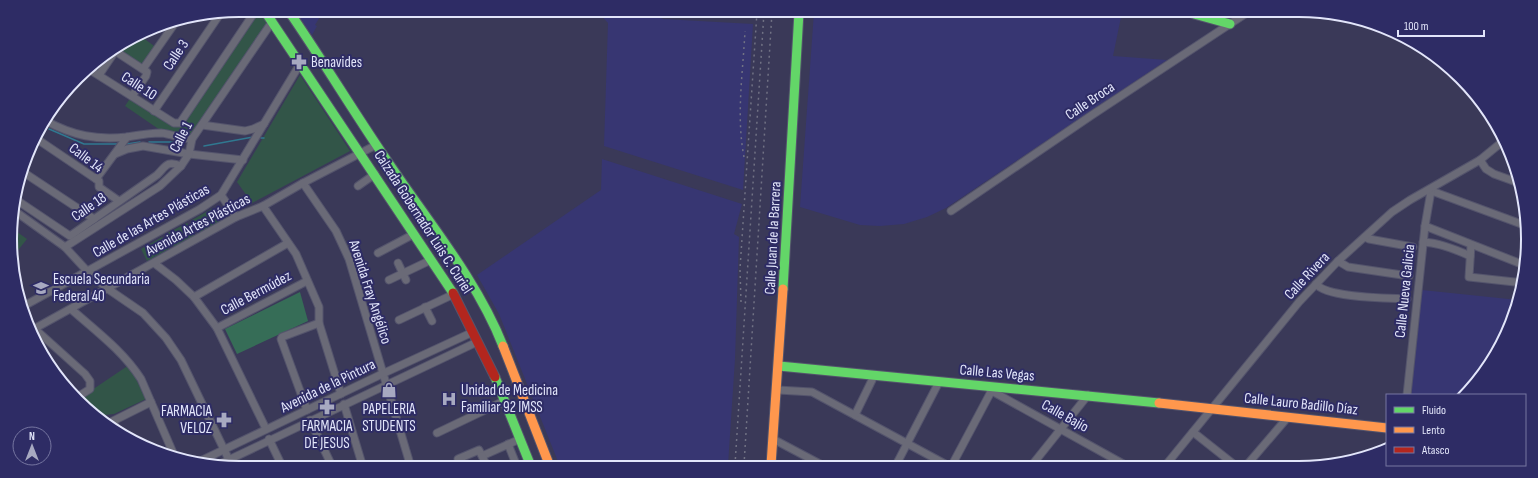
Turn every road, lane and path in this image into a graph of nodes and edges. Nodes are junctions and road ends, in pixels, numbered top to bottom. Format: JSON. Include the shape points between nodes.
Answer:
{"nodes":[{"id":1,"x":251,"y":17,"type":"edge"},
{"id":2,"x":269,"y":17,"type":"edge"},
{"id":3,"x":293,"y":17,"type":"edge"},
{"id":4,"x":799,"y":17,"type":"edge"},
{"id":5,"x":1205,"y":17,"type":"edge"},
{"id":6,"x":1240,"y":17,"type":"edge"},
{"id":7,"x":216,"y":18,"type":"edge"},
{"id":8,"x":272,"y":22,"type":"junction"},
{"id":9,"x":1230,"y":24,"type":"junction"},
{"id":10,"x":172,"y":28,"type":"edge"},
{"id":11,"x":119,"y":52,"type":"edge"},
{"id":12,"x":109,"y":59,"type":"edge"},
{"id":13,"x":300,"y":64,"type":"junction"},
{"id":14,"x":145,"y":70,"type":"junction"},
{"id":15,"x":93,"y":72,"type":"edge"},
{"id":16,"x":99,"y":75,"type":"junction"},
{"id":17,"x":132,"y":96,"type":"junction"},
{"id":18,"x":154,"y":111,"type":"junction"},
{"id":19,"x":50,"y":123,"type":"edge"},
{"id":20,"x":178,"y":124,"type":"joint"},
{"id":21,"x":264,"y":124,"type":"junction"},
{"id":22,"x":202,"y":125,"type":"junction"},
{"id":23,"x":127,"y":137,"type":"junction"},
{"id":24,"x":192,"y":139,"type":"junction"},
{"id":25,"x":40,"y":141,"type":"edge"},
{"id":26,"x":1499,"y":144,"type":"edge"},
{"id":27,"x":376,"y":145,"type":"junction"},
{"id":28,"x":360,"y":152,"type":"junction"},
{"id":29,"x":115,"y":154,"type":"junction"},
{"id":30,"x":189,"y":154,"type":"junction"},
{"id":31,"x":243,"y":160,"type":"junction"},
{"id":32,"x":1480,"y":160,"type":"junction"},
{"id":33,"x":180,"y":166,"type":"junction"},
{"id":34,"x":375,"y":174,"type":"junction"},
{"id":35,"x":27,"y":175,"type":"edge"},
{"id":36,"x":96,"y":179,"type":"junction"},
{"id":37,"x":1513,"y":181,"type":"edge"},
{"id":38,"x":303,"y":183,"type":"junction"},
{"id":39,"x":358,"y":186,"type":"dead end"},
{"id":40,"x":1430,"y":190,"type":"junction"},
{"id":41,"x":221,"y":195,"type":"junction"},
{"id":42,"x":20,"y":202,"type":"edge"},
{"id":43,"x":119,"y":202,"type":"junction"},
{"id":44,"x":263,"y":206,"type":"junction"},
{"id":45,"x":951,"y":212,"type":"dead end"},
{"id":46,"x":18,"y":214,"type":"edge"},
{"id":47,"x":236,"y":217,"type":"junction"},
{"id":48,"x":94,"y":219,"type":"junction"},
{"id":49,"x":1521,"y":225,"type":"edge"},
{"id":50,"x":1425,"y":226,"type":"junction"},
{"id":51,"x":414,"y":234,"type":"junction"},
{"id":52,"x":1365,"y":237,"type":"junction"},
{"id":53,"x":1423,"y":242,"type":"junction"},
{"id":54,"x":288,"y":243,"type":"junction"},
{"id":55,"x":1471,"y":245,"type":"junction"},
{"id":56,"x":1413,"y":246,"type":"dead end"},
{"id":57,"x":65,"y":247,"type":"junction"},
{"id":58,"x":378,"y":253,"type":"dead end"},
{"id":59,"x":1470,"y":256,"type":"junction"},
{"id":60,"x":431,"y":260,"type":"junction"},
{"id":61,"x":1338,"y":261,"type":"junction"},
{"id":62,"x":154,"y":263,"type":"junction"},
{"id":63,"x":398,"y":263,"type":"dead end"},
{"id":64,"x":1520,"y":263,"type":"edge"},
{"id":65,"x":88,"y":272,"type":"junction"},
{"id":66,"x":1409,"y":276,"type":"dead end"},
{"id":67,"x":405,"y":277,"type":"junction"},
{"id":68,"x":389,"y":280,"type":"dead end"},
{"id":69,"x":307,"y":281,"type":"junction"},
{"id":70,"x":1517,"y":282,"type":"edge"},
{"id":71,"x":1316,"y":284,"type":"junction"},
{"id":72,"x":108,"y":289,"type":"junction"},
{"id":73,"x":454,"y":294,"type":"junction"},
{"id":74,"x":194,"y":298,"type":"junction"},
{"id":75,"x":1407,"y":299,"type":"dead end"},
{"id":76,"x":27,"y":304,"type":"edge"},
{"id":77,"x":425,"y":307,"type":"junction"},
{"id":78,"x":71,"y":309,"type":"junction"},
{"id":79,"x":399,"y":320,"type":"dead end"},
{"id":80,"x":432,"y":321,"type":"dead end"},
{"id":81,"x":319,"y":323,"type":"junction"},
{"id":82,"x":36,"y":328,"type":"edge"},
{"id":83,"x":217,"y":328,"type":"junction"},
{"id":84,"x":38,"y":332,"type":"edge"},
{"id":85,"x":473,"y":332,"type":"junction"},
{"id":86,"x":477,"y":342,"type":"junction"},
{"id":87,"x":780,"y":366,"type":"junction"},
{"id":88,"x":382,"y":374,"type":"junction"},
{"id":89,"x":874,"y":376,"type":"junction"},
{"id":90,"x":939,"y":382,"type":"junction"},
{"id":91,"x":386,"y":384,"type":"junction"},
{"id":92,"x":992,"y":389,"type":"junction"},
{"id":93,"x":778,"y":390,"type":"junction"},
{"id":94,"x":341,"y":394,"type":"junction"},
{"id":95,"x":1407,"y":394,"type":"edge"},
{"id":96,"x":81,"y":395,"type":"edge"},
{"id":97,"x":1088,"y":395,"type":"junction"},
{"id":98,"x":504,"y":400,"type":"junction"},
{"id":99,"x":151,"y":402,"type":"junction"},
{"id":100,"x":344,"y":404,"type":"junction"},
{"id":101,"x":1211,"y":409,"type":"junction"},
{"id":102,"x":307,"y":410,"type":"junction"},
{"id":103,"x":855,"y":415,"type":"junction"},
{"id":104,"x":1288,"y":417,"type":"junction"},
{"id":105,"x":310,"y":420,"type":"junction"},
{"id":106,"x":114,"y":422,"type":"edge"},
{"id":107,"x":1061,"y":428,"type":"junction"},
{"id":108,"x":1386,"y":428,"type":"edge"},
{"id":109,"x":266,"y":430,"type":"junction"},
{"id":110,"x":1193,"y":432,"type":"junction"},
{"id":111,"x":437,"y":434,"type":"dead end"},
{"id":112,"x":520,"y":439,"type":"junction"},
{"id":113,"x":773,"y":439,"type":"junction"},
{"id":114,"x":269,"y":440,"type":"junction"},
{"id":115,"x":508,"y":444,"type":"junction"},
{"id":116,"x":907,"y":444,"type":"junction"},
{"id":117,"x":224,"y":449,"type":"junction"},
{"id":118,"x":172,"y":450,"type":"edge"},
{"id":119,"x":482,"y":456,"type":"junction"},
{"id":120,"x":205,"y":458,"type":"edge"},
{"id":121,"x":230,"y":461,"type":"edge"},
{"id":122,"x":232,"y":461,"type":"edge"},
{"id":123,"x":280,"y":461,"type":"edge"},
{"id":124,"x":329,"y":461,"type":"edge"},
{"id":125,"x":361,"y":461,"type":"edge"},
{"id":126,"x":409,"y":461,"type":"edge"},
{"id":127,"x":459,"y":461,"type":"edge"},
{"id":128,"x":484,"y":461,"type":"edge"},
{"id":129,"x":515,"y":461,"type":"edge"},
{"id":130,"x":529,"y":461,"type":"edge"},
{"id":131,"x":548,"y":461,"type":"edge"},
{"id":132,"x":771,"y":461,"type":"edge"},
{"id":133,"x":814,"y":461,"type":"edge"},
{"id":134,"x":898,"y":461,"type":"edge"},
{"id":135,"x":940,"y":461,"type":"edge"},
{"id":136,"x":954,"y":461,"type":"edge"},
{"id":137,"x":1035,"y":461,"type":"edge"},
{"id":138,"x":1118,"y":461,"type":"edge"},
{"id":139,"x":1169,"y":461,"type":"edge"},
{"id":140,"x":1230,"y":461,"type":"edge"},
{"id":141,"x":1250,"y":461,"type":"edge"}],
"edges":[{"from":1,"to":20,"type":"street","name":"Calle 1"},
{"from":2,"to":8,"type":"main road","name":"Calzada Gobernador Luis C. Curiel"},
{"from":3,"to":27,"type":"main road","name":"Calzada Gobernador Luis C. Curiel"},
{"from":4,"to":87,"type":"main road","name":"Calle Juan de la Barrera"},
{"from":5,"to":9,"type":"main road"},
{"from":6,"to":9,"type":"street","name":"Calle Broca"},
{"from":7,"to":18,"type":"street","name":"Calle 3"},
{"from":8,"to":13,"type":"main road","name":"Calzada Gobernador Luis C. Curiel"},
{"from":8,"to":22,"type":"street","name":"Calle 1"},
{"from":9,"to":45,"type":"street","name":"Calle Broca"},
{"from":10,"to":14,"type":"street"},
{"from":11,"to":14,"type":"street"},
{"from":12,"to":16,"type":"street"},
{"from":13,"to":21,"type":"street","name":"Calle de las Artes Plásticas"},
{"from":13,"to":28,"type":"main road","name":"Calzada Gobernador Luis C. Curiel"},
{"from":14,"to":17,"type":"street","via":[[146,76]]},
{"from":15,"to":16,"type":"street","name":"Calle 10"},
{"from":16,"to":17,"type":"street","name":"Calle 10"},
{"from":17,"to":18,"type":"street","name":"Calle 10"},
{"from":18,"to":20,"type":"street","name":"Calle 10"},
{"from":19,"to":23,"type":"street","via":[[84,137]]},
{"from":21,"to":22,"type":"street","via":[[245,131]]},
{"from":21,"to":31,"type":"street","name":"Calle de las Artes Plásticas"},
{"from":22,"to":24,"type":"street","name":"Calle 1"},
{"from":23,"to":24,"type":"street","via":[[162,133]]},
{"from":23,"to":29,"type":"street"},
{"from":24,"to":30,"type":"street","name":"Calle 1"},
{"from":25,"to":36,"type":"street","name":"Calle 14"},
{"from":26,"to":32,"type":"street","name":"Calle Rivera"},
{"from":27,"to":28,"type":"street","name":"Avenida Artes Plásticas"},
{"from":27,"to":131,"type":"main road","name":"Calzada Gobernador Luis C. Curiel","via":[[465,274],[486,309]]},
{"from":28,"to":34,"type":"main road","name":"Calzada Gobernador Luis C. Curiel"},
{"from":28,"to":38,"type":"street","name":"Avenida Artes Plásticas"},
{"from":29,"to":30,"type":"street","via":[[143,146]]},
{"from":29,"to":36,"type":"street"},
{"from":30,"to":31,"type":"street"},
{"from":30,"to":33,"type":"street","name":"Calle 1"},
{"from":31,"to":41,"type":"street","name":"Calle de las Artes Plásticas"},
{"from":32,"to":37,"type":"street","via":[[1486,169]]},
{"from":32,"to":40,"type":"street","name":"Calle Rivera"},
{"from":33,"to":43,"type":"street","name":"Calle 18","via":[[170,163]]},
{"from":33,"to":57,"type":"street","name":"Calle 1","via":[[160,186]]},
{"from":34,"to":39,"type":"street"},
{"from":34,"to":51,"type":"main road","name":"Calzada Gobernador Luis C. Curiel"},
{"from":35,"to":48,"type":"street"},
{"from":36,"to":43,"type":"street","name":"Calle 14","via":[[99,181],[99,187]]},
{"from":38,"to":44,"type":"street","name":"Avenida Artes Plásticas"},
{"from":38,"to":88,"type":"street","name":"Avenida Fray Angélico","via":[[336,231],[349,259]]},
{"from":40,"to":49,"type":"street"},
{"from":40,"to":50,"type":"street","name":"Calle Nueva Galicia"},
{"from":40,"to":52,"type":"street","name":"Calle Rivera","via":[[1392,212]]},
{"from":41,"to":47,"type":"street"},
{"from":41,"to":65,"type":"street","name":"Calle de las Artes Plásticas"},
{"from":42,"to":48,"type":"street","name":"Calle 18","via":[[70,236]]},
{"from":43,"to":48,"type":"street","name":"Calle 18"},
{"from":44,"to":47,"type":"street","name":"Avenida Artes Plásticas"},
{"from":44,"to":54,"type":"street"},
{"from":46,"to":57,"type":"street"},
{"from":47,"to":62,"type":"street","name":"Avenida Artes Plásticas"},
{"from":50,"to":53,"type":"street","name":"Calle Nueva Galicia"},
{"from":50,"to":55,"type":"street"},
{"from":51,"to":58,"type":"street"},
{"from":51,"to":60,"type":"main road","name":"Calzada Gobernador Luis C. Curiel"},
{"from":52,"to":56,"type":"street"},
{"from":52,"to":61,"type":"street","name":"Calle Rivera"},
{"from":53,"to":59,"type":"street","via":[[1455,248]]},
{"from":53,"to":95,"type":"street","name":"Calle Nueva Galicia"},
{"from":54,"to":69,"type":"street","via":[[296,254]]},
{"from":54,"to":74,"type":"street"},
{"from":55,"to":59,"type":"street"},
{"from":55,"to":64,"type":"street"},
{"from":57,"to":65,"type":"street"},
{"from":59,"to":70,"type":"street","via":[[1469,277]]},
{"from":60,"to":67,"type":"street"},
{"from":60,"to":73,"type":"main road","name":"Calzada Gobernador Luis C. Curiel"},
{"from":61,"to":66,"type":"street","via":[[1348,267]]},
{"from":61,"to":71,"type":"street","name":"Calle Rivera"},
{"from":62,"to":72,"type":"street","name":"Avenida Artes Plásticas"},
{"from":62,"to":74,"type":"street"},
{"from":63,"to":67,"type":"street"},
{"from":65,"to":72,"type":"street"},
{"from":65,"to":76,"type":"street","name":"Calle de las Artes Plásticas"},
{"from":67,"to":68,"type":"street"},
{"from":69,"to":81,"type":"street","via":[[319,308]]},
{"from":69,"to":83,"type":"street","name":"Calle Bermúdez"},
{"from":71,"to":75,"type":"street","via":[[1324,291],[1347,295]]},
{"from":71,"to":101,"type":"street","name":"Calle Rivera"},
{"from":72,"to":78,"type":"street","name":"Avenida Artes Plásticas"},
{"from":72,"to":117,"type":"street","via":[[142,313],[170,343],[181,360]]},
{"from":73,"to":77,"type":"street"},
{"from":73,"to":85,"type":"main road","name":"Calzada Gobernador Luis C. Curiel"},
{"from":74,"to":83,"type":"street"},
{"from":77,"to":79,"type":"street"},
{"from":77,"to":80,"type":"street"},
{"from":78,"to":82,"type":"street","name":"Avenida Artes Plásticas"},
{"from":78,"to":99,"type":"street","via":[[128,360]]},
{"from":81,"to":94,"type":"street"},
{"from":81,"to":102,"type":"street","via":[[281,339]]},
{"from":83,"to":109,"type":"street"},
{"from":84,"to":96,"type":"street","via":[[85,374],[91,384],[90,388]]},
{"from":85,"to":86,"type":"main road","name":"Calzada Gobernador Luis C. Curiel"},
{"from":85,"to":88,"type":"street","name":"Avenida de la Pintura"},
{"from":86,"to":91,"type":"street","name":"Avenida de la Pintura"},
{"from":86,"to":98,"type":"main road","name":"Calzada Gobernador Luis C. Curiel"},
{"from":87,"to":89,"type":"main road","name":"Calle Las Vegas"},
{"from":87,"to":93,"type":"main road","name":"Calle Juan de la Barrera"},
{"from":88,"to":91,"type":"street","name":"Avenida Fray Angélico"},
{"from":88,"to":94,"type":"street","name":"Avenida de la Pintura"},
{"from":89,"to":90,"type":"main road","name":"Calle Las Vegas"},
{"from":89,"to":103,"type":"street"},
{"from":90,"to":92,"type":"main road","name":"Calle Las Vegas"},
{"from":90,"to":116,"type":"street"},
{"from":91,"to":100,"type":"street","name":"Avenida de la Pintura"},
{"from":91,"to":126,"type":"street","name":"Avenida Fray Angélico"},
{"from":92,"to":97,"type":"main road","name":"Calle Las Vegas"},
{"from":92,"to":107,"type":"street","name":"Calle Bajío"},
{"from":92,"to":136,"type":"street"},
{"from":93,"to":103,"type":"street","via":[[812,392]]},
{"from":93,"to":113,"type":"main road","name":"Calle Juan de la Barrera"},
{"from":94,"to":102,"type":"street","name":"Avenida de la Pintura"},
{"from":97,"to":101,"type":"main road","name":"Calle Las Vegas"},
{"from":97,"to":107,"type":"street"},
{"from":98,"to":111,"type":"street"},
{"from":98,"to":112,"type":"main road","name":"Calzada Gobernador Luis C. Curiel"},
{"from":99,"to":106,"type":"street"},
{"from":99,"to":118,"type":"street"},
{"from":100,"to":105,"type":"street","name":"Avenida de la Pintura"},
{"from":100,"to":125,"type":"street"},
{"from":101,"to":104,"type":"main road","name":"Calle Lauro Badillo Díaz"},
{"from":101,"to":110,"type":"street","name":"Calle Rivera"},
{"from":102,"to":109,"type":"street","name":"Avenida de la Pintura"},
{"from":103,"to":116,"type":"street"},
{"from":104,"to":108,"type":"main road","name":"Calle Lauro Badillo Díaz"},
{"from":104,"to":141,"type":"street"},
{"from":105,"to":114,"type":"street","name":"Avenida de la Pintura"},
{"from":105,"to":124,"type":"street"},
{"from":107,"to":137,"type":"street"},
{"from":107,"to":138,"type":"street","name":"Calle Bajío"},
{"from":109,"to":117,"type":"street","name":"Avenida de la Pintura"},
{"from":110,"to":139,"type":"street","name":"Calle Rivera"},
{"from":110,"to":140,"type":"street"},
{"from":112,"to":115,"type":"street"},
{"from":112,"to":130,"type":"main road","name":"Calzada Gobernador Luis C. Curiel"},
{"from":113,"to":132,"type":"main road","name":"Calle Juan de la Barrera"},
{"from":113,"to":133,"type":"street"},
{"from":114,"to":122,"type":"street","name":"Avenida de la Pintura"},
{"from":114,"to":123,"type":"street"},
{"from":115,"to":119,"type":"street"},
{"from":115,"to":129,"type":"street"},
{"from":116,"to":134,"type":"street"},
{"from":116,"to":135,"type":"street"},
{"from":117,"to":120,"type":"street","name":"Avenida de la Pintura"},
{"from":117,"to":121,"type":"street"},
{"from":119,"to":127,"type":"street","via":[[479,450],[458,459]]},
{"from":119,"to":128,"type":"street"}]}
